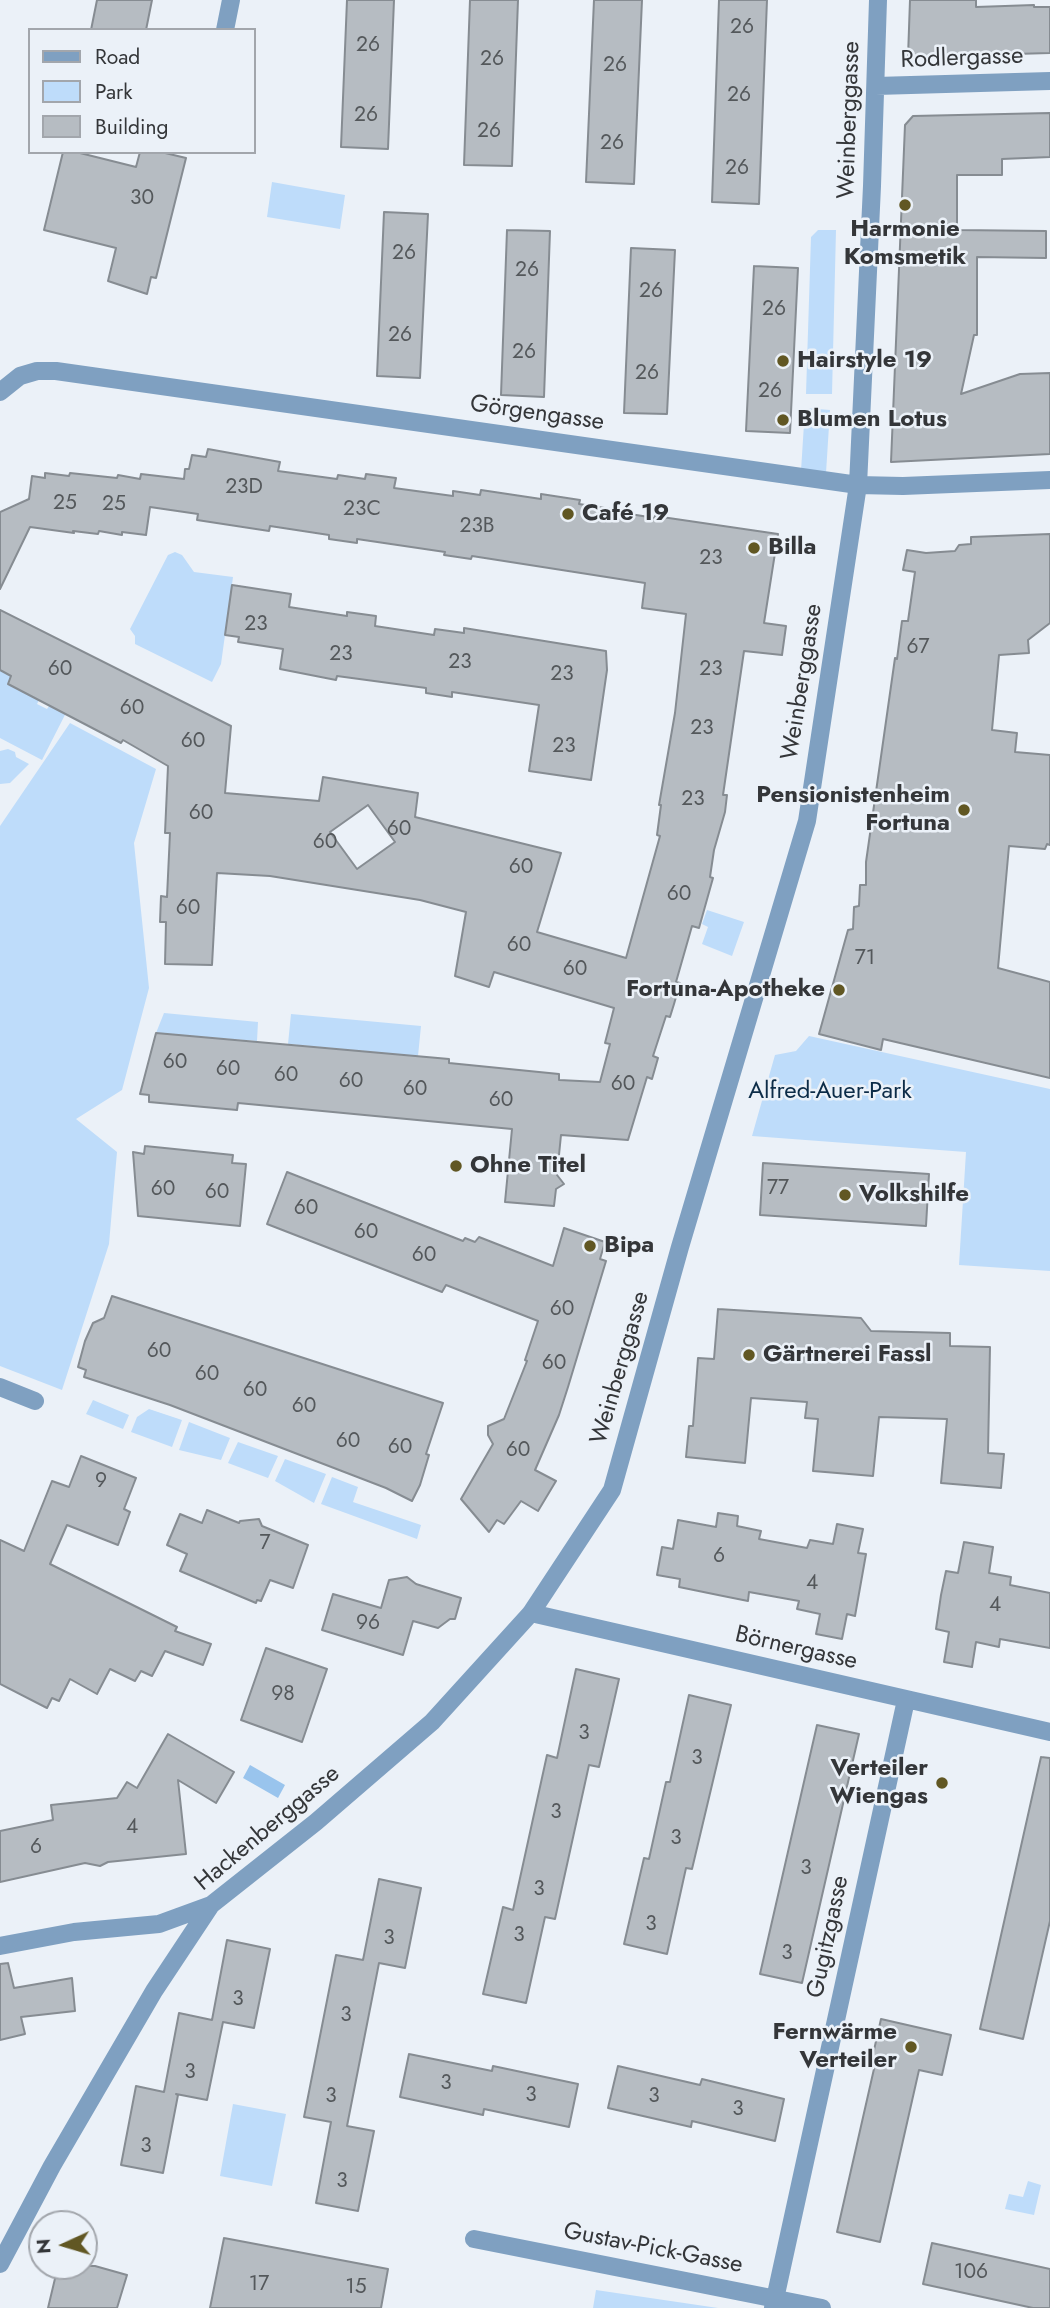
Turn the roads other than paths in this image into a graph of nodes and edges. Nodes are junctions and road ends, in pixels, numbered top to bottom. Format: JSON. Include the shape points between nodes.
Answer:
{"nodes":[{"id":1,"x":231,"y":0,"type":"edge"},
{"id":2,"x":878,"y":0,"type":"edge"},
{"id":3,"x":225,"y":28,"type":"edge"},
{"id":4,"x":1050,"y":81,"type":"edge"},
{"id":5,"x":876,"y":86,"type":"junction"},
{"id":6,"x":0,"y":392,"type":"edge"},
{"id":7,"x":1050,"y":480,"type":"edge"},
{"id":8,"x":858,"y":485,"type":"junction"},
{"id":9,"x":0,"y":1387,"type":"edge"},
{"id":10,"x":35,"y":1401,"type":"dead end"},
{"id":11,"x":531,"y":1613,"type":"junction"},
{"id":12,"x":906,"y":1700,"type":"junction"},
{"id":13,"x":1050,"y":1732,"type":"edge"},
{"id":14,"x":211,"y":1905,"type":"junction"},
{"id":15,"x":0,"y":1946,"type":"edge"},
{"id":16,"x":474,"y":2239,"type":"dead end"},
{"id":17,"x":0,"y":2264,"type":"edge"},
{"id":18,"x":775,"y":2303,"type":"edge"},
{"id":19,"x":822,"y":2308,"type":"edge"}],
"edges":[{"from":1,"to":3,"type":"street"},
{"from":2,"to":5,"type":"street","name":"Weinberggasse"},
{"from":4,"to":5,"type":"street","name":"Rodlergasse"},
{"from":5,"to":8,"type":"street","name":"Weinberggasse"},
{"from":6,"to":8,"type":"street","name":"Görgengasse","via":[[20,376],[56,371]]},
{"from":7,"to":8,"type":"street","name":"Görgengasse"},
{"from":8,"to":11,"type":"street","name":"Weinberggasse","via":[[807,821],[612,1490]]},
{"from":9,"to":10,"type":"street"},
{"from":11,"to":12,"type":"street","name":"Börnergasse"},
{"from":11,"to":14,"type":"street","name":"Hackenberggasse","via":[[432,1721]]},
{"from":12,"to":13,"type":"street","name":"Börnergasse"},
{"from":12,"to":18,"type":"street","name":"Gugitzgasse"},
{"from":14,"to":15,"type":"street","via":[[159,1924],[74,1932]]},
{"from":14,"to":17,"type":"street","name":"Hackenberggasse","via":[[154,1991]]},
{"from":16,"to":18,"type":"street","name":"Gustav-Pick-Gasse"},
{"from":18,"to":19,"type":"street","name":"Gustav-Pick-Gasse"}]}
